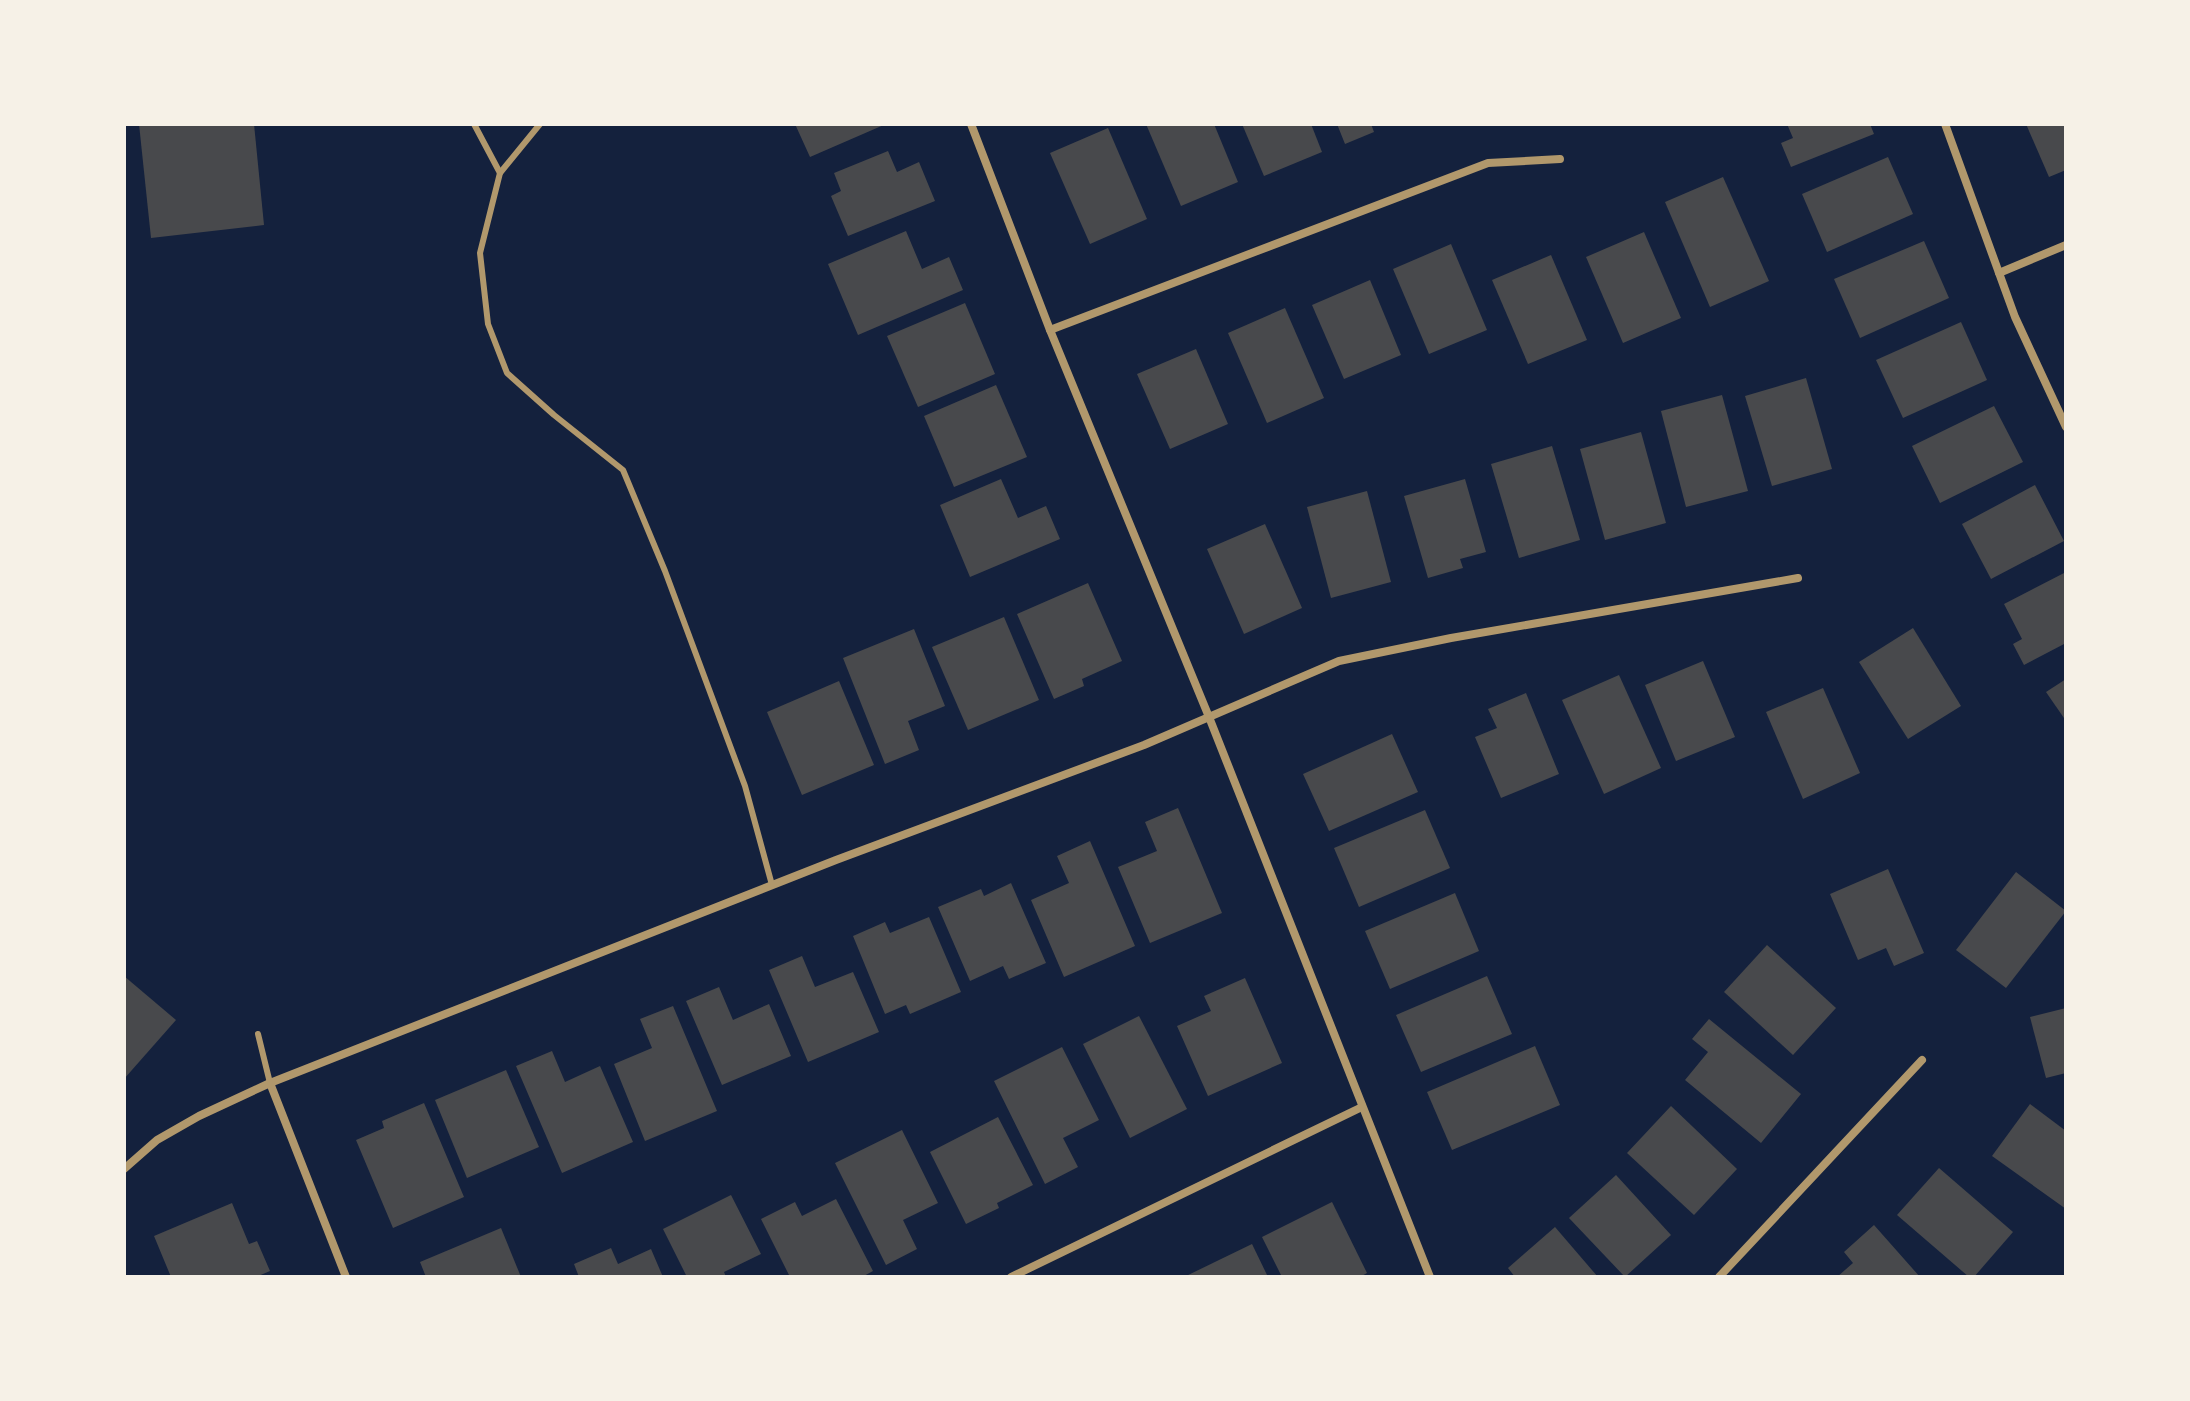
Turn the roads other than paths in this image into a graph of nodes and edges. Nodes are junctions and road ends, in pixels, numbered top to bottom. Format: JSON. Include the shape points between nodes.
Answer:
{"nodes":[{"id":1,"x":474,"y":124,"type":"edge"},
{"id":2,"x":540,"y":124,"type":"edge"},
{"id":3,"x":971,"y":124,"type":"edge"},
{"id":4,"x":1945,"y":124,"type":"edge"},
{"id":5,"x":1560,"y":159,"type":"dead end"},
{"id":6,"x":500,"y":173,"type":"junction"},
{"id":7,"x":2066,"y":245,"type":"edge"},
{"id":8,"x":1999,"y":273,"type":"junction"},
{"id":9,"x":1050,"y":330,"type":"junction"},
{"id":10,"x":2066,"y":427,"type":"edge"},
{"id":11,"x":1798,"y":578,"type":"dead end"},
{"id":12,"x":1209,"y":717,"type":"junction"},
{"id":13,"x":772,"y":885,"type":"junction"},
{"id":14,"x":258,"y":1034,"type":"dead end"},
{"id":15,"x":1922,"y":1060,"type":"dead end"},
{"id":16,"x":270,"y":1083,"type":"junction"},
{"id":17,"x":1362,"y":1107,"type":"junction"},
{"id":18,"x":124,"y":1169,"type":"edge"},
{"id":19,"x":346,"y":1277,"type":"edge"},
{"id":20,"x":1011,"y":1277,"type":"edge"},
{"id":21,"x":1430,"y":1277,"type":"edge"},
{"id":22,"x":1719,"y":1277,"type":"edge"}],
"edges":[{"from":1,"to":6,"type":"lane"},
{"from":2,"to":6,"type":"lane"},
{"from":3,"to":9,"type":"street"},
{"from":4,"to":8,"type":"street"},
{"from":5,"to":9,"type":"street","via":[[1488,163]]},
{"from":6,"to":13,"type":"lane","via":[[480,253],[488,324],[507,373],[623,470],[745,786]]},
{"from":7,"to":8,"type":"street"},
{"from":8,"to":10,"type":"street"},
{"from":9,"to":12,"type":"street"},
{"from":11,"to":12,"type":"street","via":[[1339,661]]},
{"from":12,"to":13,"type":"street"},
{"from":12,"to":17,"type":"street"},
{"from":13,"to":16,"type":"street"},
{"from":14,"to":16,"type":"lane"},
{"from":15,"to":22,"type":"street"},
{"from":16,"to":18,"type":"street","via":[[157,1140]]},
{"from":16,"to":19,"type":"street"},
{"from":17,"to":20,"type":"street"},
{"from":17,"to":21,"type":"street"}]}
